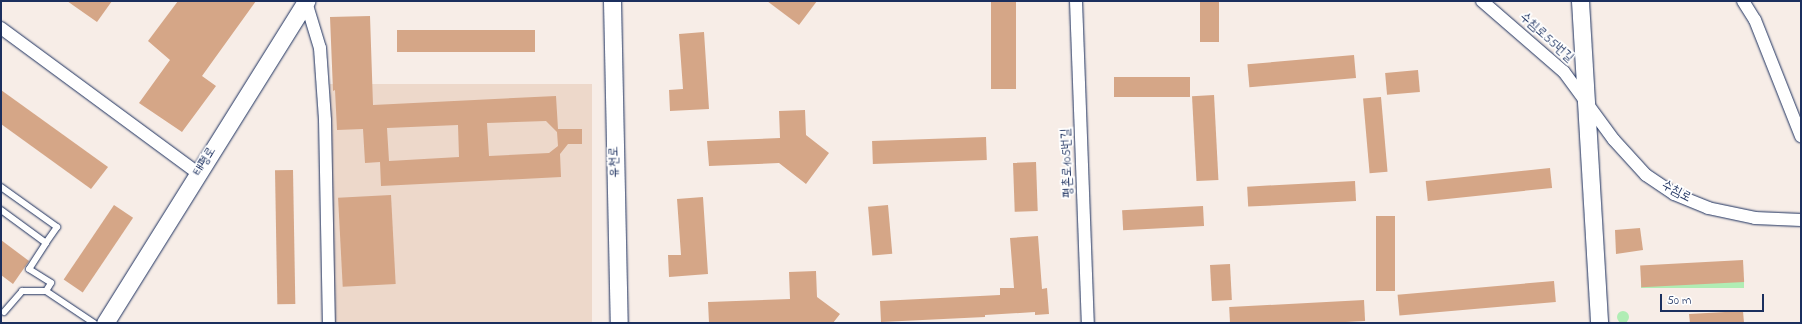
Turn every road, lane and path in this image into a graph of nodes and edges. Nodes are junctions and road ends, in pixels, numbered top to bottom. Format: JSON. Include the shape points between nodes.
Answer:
{"nodes":[{"id":1,"x":306,"y":1,"type":"edge"},
{"id":2,"x":612,"y":1,"type":"edge"},
{"id":3,"x":1076,"y":1,"type":"edge"},
{"id":4,"x":1482,"y":1,"type":"edge"},
{"id":5,"x":1580,"y":1,"type":"edge"},
{"id":6,"x":1743,"y":1,"type":"edge"},
{"id":7,"x":1,"y":28,"type":"edge"},
{"id":8,"x":1586,"y":101,"type":"junction"},
{"id":9,"x":1801,"y":136,"type":"edge"},
{"id":10,"x":198,"y":173,"type":"junction"},
{"id":11,"x":1,"y":187,"type":"edge"},
{"id":12,"x":1,"y":210,"type":"edge"},
{"id":13,"x":1801,"y":220,"type":"edge"},
{"id":14,"x":46,"y":242,"type":"junction"},
{"id":15,"x":46,"y":291,"type":"junction"},
{"id":16,"x":2,"y":313,"type":"edge"},
{"id":17,"x":94,"y":323,"type":"edge"},
{"id":18,"x":105,"y":323,"type":"edge"},
{"id":19,"x":329,"y":323,"type":"edge"},
{"id":20,"x":619,"y":323,"type":"edge"},
{"id":21,"x":1088,"y":323,"type":"edge"},
{"id":22,"x":1599,"y":323,"type":"edge"}],
"edges":[{"from":1,"to":10,"type":"main road","name":"태평로"},
{"from":1,"to":19,"type":"street","via":[[320,48],[325,120]]},
{"from":2,"to":20,"type":"main road","name":"유천로"},
{"from":3,"to":21,"type":"street","name":"평촌로105번길"},
{"from":4,"to":8,"type":"street","name":"수침로55번길","via":[[1564,72]]},
{"from":5,"to":8,"type":"main road"},
{"from":6,"to":9,"type":"street","via":[[1755,20]]},
{"from":7,"to":10,"type":"street"},
{"from":8,"to":13,"type":"street","name":"수침로","via":[[1614,140],[1646,175],[1674,194],[1708,208],[1755,218]]},
{"from":8,"to":22,"type":"main road"},
{"from":10,"to":18,"type":"main road","name":"태평로"},
{"from":11,"to":14,"type":"lane","via":[[57,227]]},
{"from":12,"to":14,"type":"lane"},
{"from":14,"to":15,"type":"lane","via":[[29,269],[51,283]]},
{"from":15,"to":16,"type":"lane","via":[[22,291]]},
{"from":15,"to":17,"type":"lane"}]}
